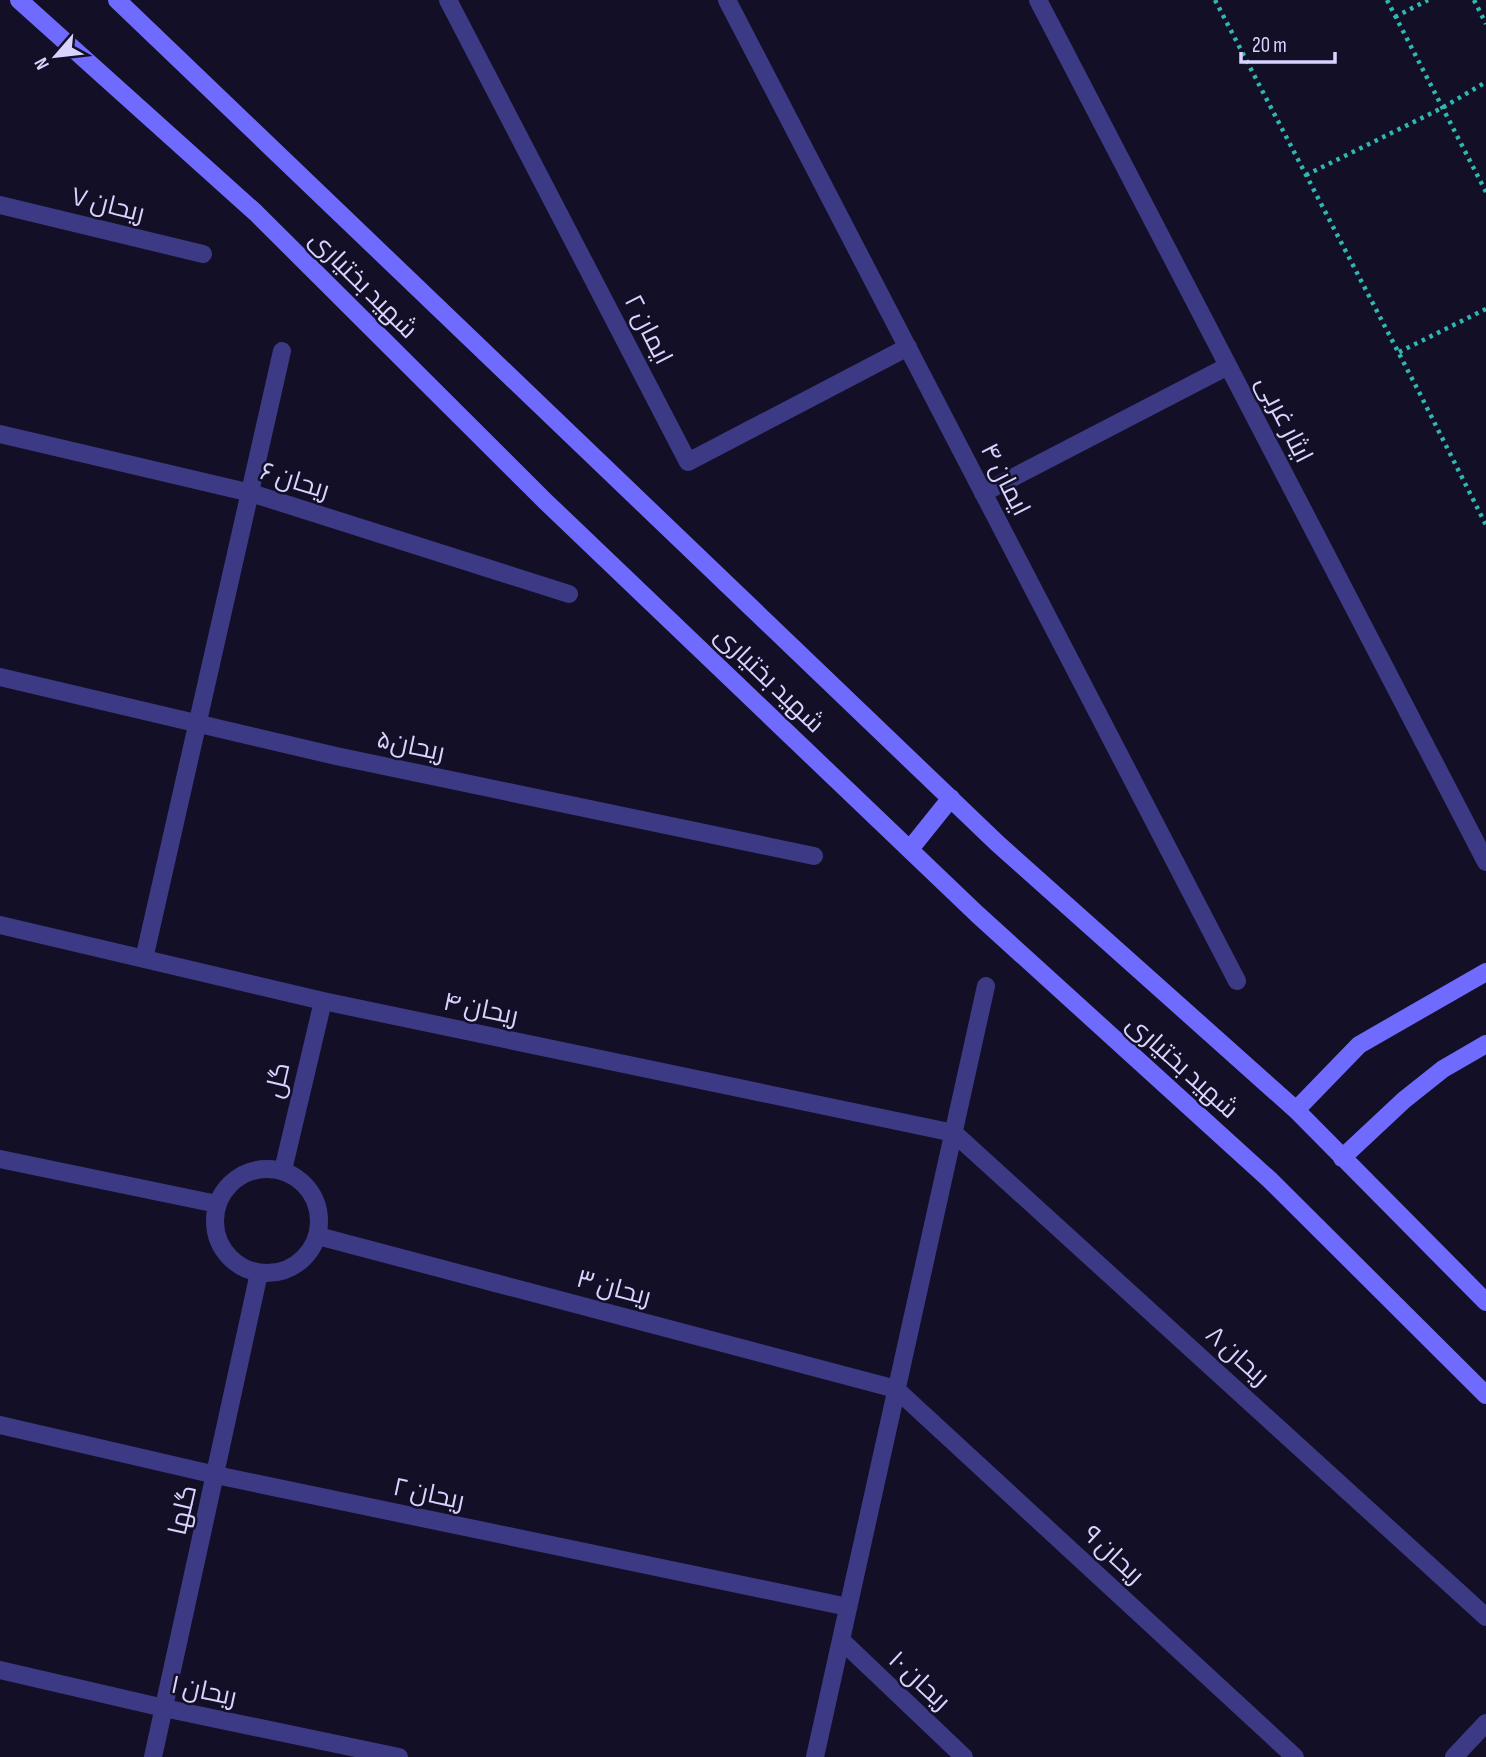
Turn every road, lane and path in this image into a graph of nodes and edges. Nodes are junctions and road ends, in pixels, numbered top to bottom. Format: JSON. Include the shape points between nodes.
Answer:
{"nodes":[{"id":1,"x":19,"y":0,"type":"edge"},
{"id":2,"x":117,"y":0,"type":"edge"},
{"id":3,"x":448,"y":0,"type":"edge"},
{"id":4,"x":727,"y":0,"type":"edge"},
{"id":5,"x":1038,"y":0,"type":"edge"},
{"id":6,"x":1215,"y":0,"type":"edge"},
{"id":7,"x":1387,"y":0,"type":"edge"},
{"id":8,"x":1428,"y":0,"type":"edge"},
{"id":9,"x":1474,"y":0,"type":"edge"},
{"id":10,"x":1395,"y":17,"type":"junction"},
{"id":11,"x":1486,"y":24,"type":"edge"},
{"id":12,"x":1486,"y":82,"type":"edge"},
{"id":13,"x":1442,"y":108,"type":"junction"},
{"id":14,"x":1306,"y":175,"type":"junction"},
{"id":15,"x":1486,"y":192,"type":"edge"},
{"id":16,"x":0,"y":205,"type":"edge"},
{"id":17,"x":203,"y":254,"type":"dead end"},
{"id":18,"x":1486,"y":309,"type":"edge"},
{"id":19,"x":908,"y":348,"type":"junction"},
{"id":20,"x":282,"y":351,"type":"dead end"},
{"id":21,"x":1399,"y":352,"type":"junction"},
{"id":22,"x":1228,"y":366,"type":"junction"},
{"id":23,"x":0,"y":434,"type":"edge"},
{"id":24,"x":251,"y":493,"type":"junction"},
{"id":25,"x":983,"y":493,"type":"junction"},
{"id":26,"x":1486,"y":526,"type":"edge"},
{"id":27,"x":569,"y":594,"type":"dead end"},
{"id":28,"x":0,"y":677,"type":"edge"},
{"id":29,"x":198,"y":723,"type":"junction"},
{"id":30,"x":951,"y":798,"type":"junction"},
{"id":31,"x":910,"y":849,"type":"junction"},
{"id":32,"x":814,"y":856,"type":"dead end"},
{"id":33,"x":1486,"y":862,"type":"edge"},
{"id":34,"x":0,"y":925,"type":"edge"},
{"id":35,"x":144,"y":959,"type":"junction"},
{"id":36,"x":1486,"y":972,"type":"edge"},
{"id":37,"x":1237,"y":981,"type":"dead end"},
{"id":38,"x":986,"y":986,"type":"dead end"},
{"id":39,"x":323,"y":1001,"type":"junction"},
{"id":40,"x":1486,"y":1044,"type":"edge"},
{"id":41,"x":1296,"y":1110,"type":"junction"},
{"id":42,"x":954,"y":1133,"type":"junction"},
{"id":43,"x":1342,"y":1158,"type":"junction"},
{"id":44,"x":0,"y":1159,"type":"edge"},
{"id":45,"x":284,"y":1170,"type":"junction"},
{"id":46,"x":217,"y":1204,"type":"junction"},
{"id":47,"x":318,"y":1236,"type":"junction"},
{"id":48,"x":259,"y":1273,"type":"junction"},
{"id":49,"x":1486,"y":1302,"type":"edge"},
{"id":50,"x":896,"y":1389,"type":"junction"},
{"id":51,"x":1486,"y":1395,"type":"edge"},
{"id":52,"x":0,"y":1424,"type":"edge"},
{"id":53,"x":216,"y":1475,"type":"junction"},
{"id":54,"x":848,"y":1607,"type":"junction"},
{"id":55,"x":1486,"y":1617,"type":"edge"},
{"id":56,"x":841,"y":1640,"type":"junction"},
{"id":57,"x":0,"y":1670,"type":"edge"},
{"id":58,"x":164,"y":1708,"type":"junction"},
{"id":59,"x":1486,"y":1723,"type":"edge"},
{"id":60,"x":153,"y":1757,"type":"edge"},
{"id":61,"x":399,"y":1757,"type":"edge"},
{"id":62,"x":815,"y":1757,"type":"edge"},
{"id":63,"x":964,"y":1757,"type":"edge"},
{"id":64,"x":1295,"y":1757,"type":"edge"},
{"id":65,"x":1454,"y":1757,"type":"edge"}],
"edges":[{"from":1,"to":31,"type":"main road","name":"شهید بختیاری","via":[[256,213],[546,502]]},
{"from":2,"to":30,"type":"main road","name":"شهید بختیاری"},
{"from":3,"to":19,"type":"street","name":"ایمان ۲","via":[[688,462]]},
{"from":4,"to":19,"type":"street","name":"ایمان ۴"},
{"from":5,"to":22,"type":"street","name":"ایثار غربی"},
{"from":6,"to":14,"type":"path"},
{"from":7,"to":10,"type":"path"},
{"from":8,"to":10,"type":"path"},
{"from":9,"to":11,"type":"path"},
{"from":10,"to":13,"type":"path"},
{"from":12,"to":13,"type":"path"},
{"from":13,"to":14,"type":"path"},
{"from":13,"to":15,"type":"path"},
{"from":14,"to":21,"type":"path"},
{"from":16,"to":17,"type":"street","name":"ریحان ۷"},
{"from":18,"to":21,"type":"path"},
{"from":19,"to":25,"type":"street","name":"ایمان ۴"},
{"from":20,"to":24,"type":"street"},
{"from":21,"to":26,"type":"path"},
{"from":22,"to":25,"type":"street"},
{"from":22,"to":33,"type":"street","name":"ایثار غربی"},
{"from":23,"to":24,"type":"street","name":"ریحان ۶"},
{"from":24,"to":27,"type":"street","name":"ریحان ۶"},
{"from":24,"to":29,"type":"street"},
{"from":25,"to":37,"type":"street","name":"ایمان ۴"},
{"from":28,"to":29,"type":"street","name":"ریحان۵"},
{"from":29,"to":32,"type":"street","name":"ریحان۵"},
{"from":29,"to":35,"type":"street"},
{"from":30,"to":31,"type":"main road"},
{"from":30,"to":41,"type":"main road","name":"شهید بختیاری"},
{"from":31,"to":51,"type":"main road","name":"شهید بختیاری","via":[[1270,1180]]},
{"from":34,"to":35,"type":"street","name":"ریحان ۴"},
{"from":35,"to":39,"type":"street","name":"ریحان ۴"},
{"from":36,"to":41,"type":"main road","via":[[1359,1045]]},
{"from":38,"to":42,"type":"street"},
{"from":39,"to":42,"type":"street","name":"ریحان ۴"},
{"from":39,"to":45,"type":"street","name":"گل"},
{"from":40,"to":43,"type":"main road","via":[[1423,1084]]},
{"from":41,"to":43,"type":"main road","name":"شهید بختیاری"},
{"from":42,"to":50,"type":"street"},
{"from":42,"to":55,"type":"street","name":"ریحان ۸"},
{"from":43,"to":49,"type":"main road","name":"شهید بختیاری"},
{"from":44,"to":46,"type":"street"},
{"from":45,"to":46,"type":"street","via":[[259,1169],[236,1177]]},
{"from":45,"to":47,"type":"street","via":[[310,1190],[320,1220]]},
{"from":46,"to":48,"type":"street","via":[[215,1226],[222,1248],[232,1260]]},
{"from":47,"to":48,"type":"street","via":[[312,1250],[295,1265]]},
{"from":47,"to":50,"type":"street","name":"ریحان ۳"},
{"from":48,"to":53,"type":"street","name":"گلها"},
{"from":50,"to":54,"type":"street"},
{"from":50,"to":64,"type":"street","name":"ریحان ۹"},
{"from":52,"to":53,"type":"street","name":"ریحان ۲"},
{"from":53,"to":54,"type":"street","name":"ریحان ۲"},
{"from":53,"to":58,"type":"street","name":"گلها"},
{"from":54,"to":56,"type":"street"},
{"from":56,"to":62,"type":"street"},
{"from":56,"to":63,"type":"street","name":"ریحان ۱۰"},
{"from":57,"to":58,"type":"street","name":"ریحان ۱"},
{"from":58,"to":60,"type":"street","name":"گلها"},
{"from":58,"to":61,"type":"street","name":"ریحان ۱"},
{"from":59,"to":65,"type":"street"}]}
